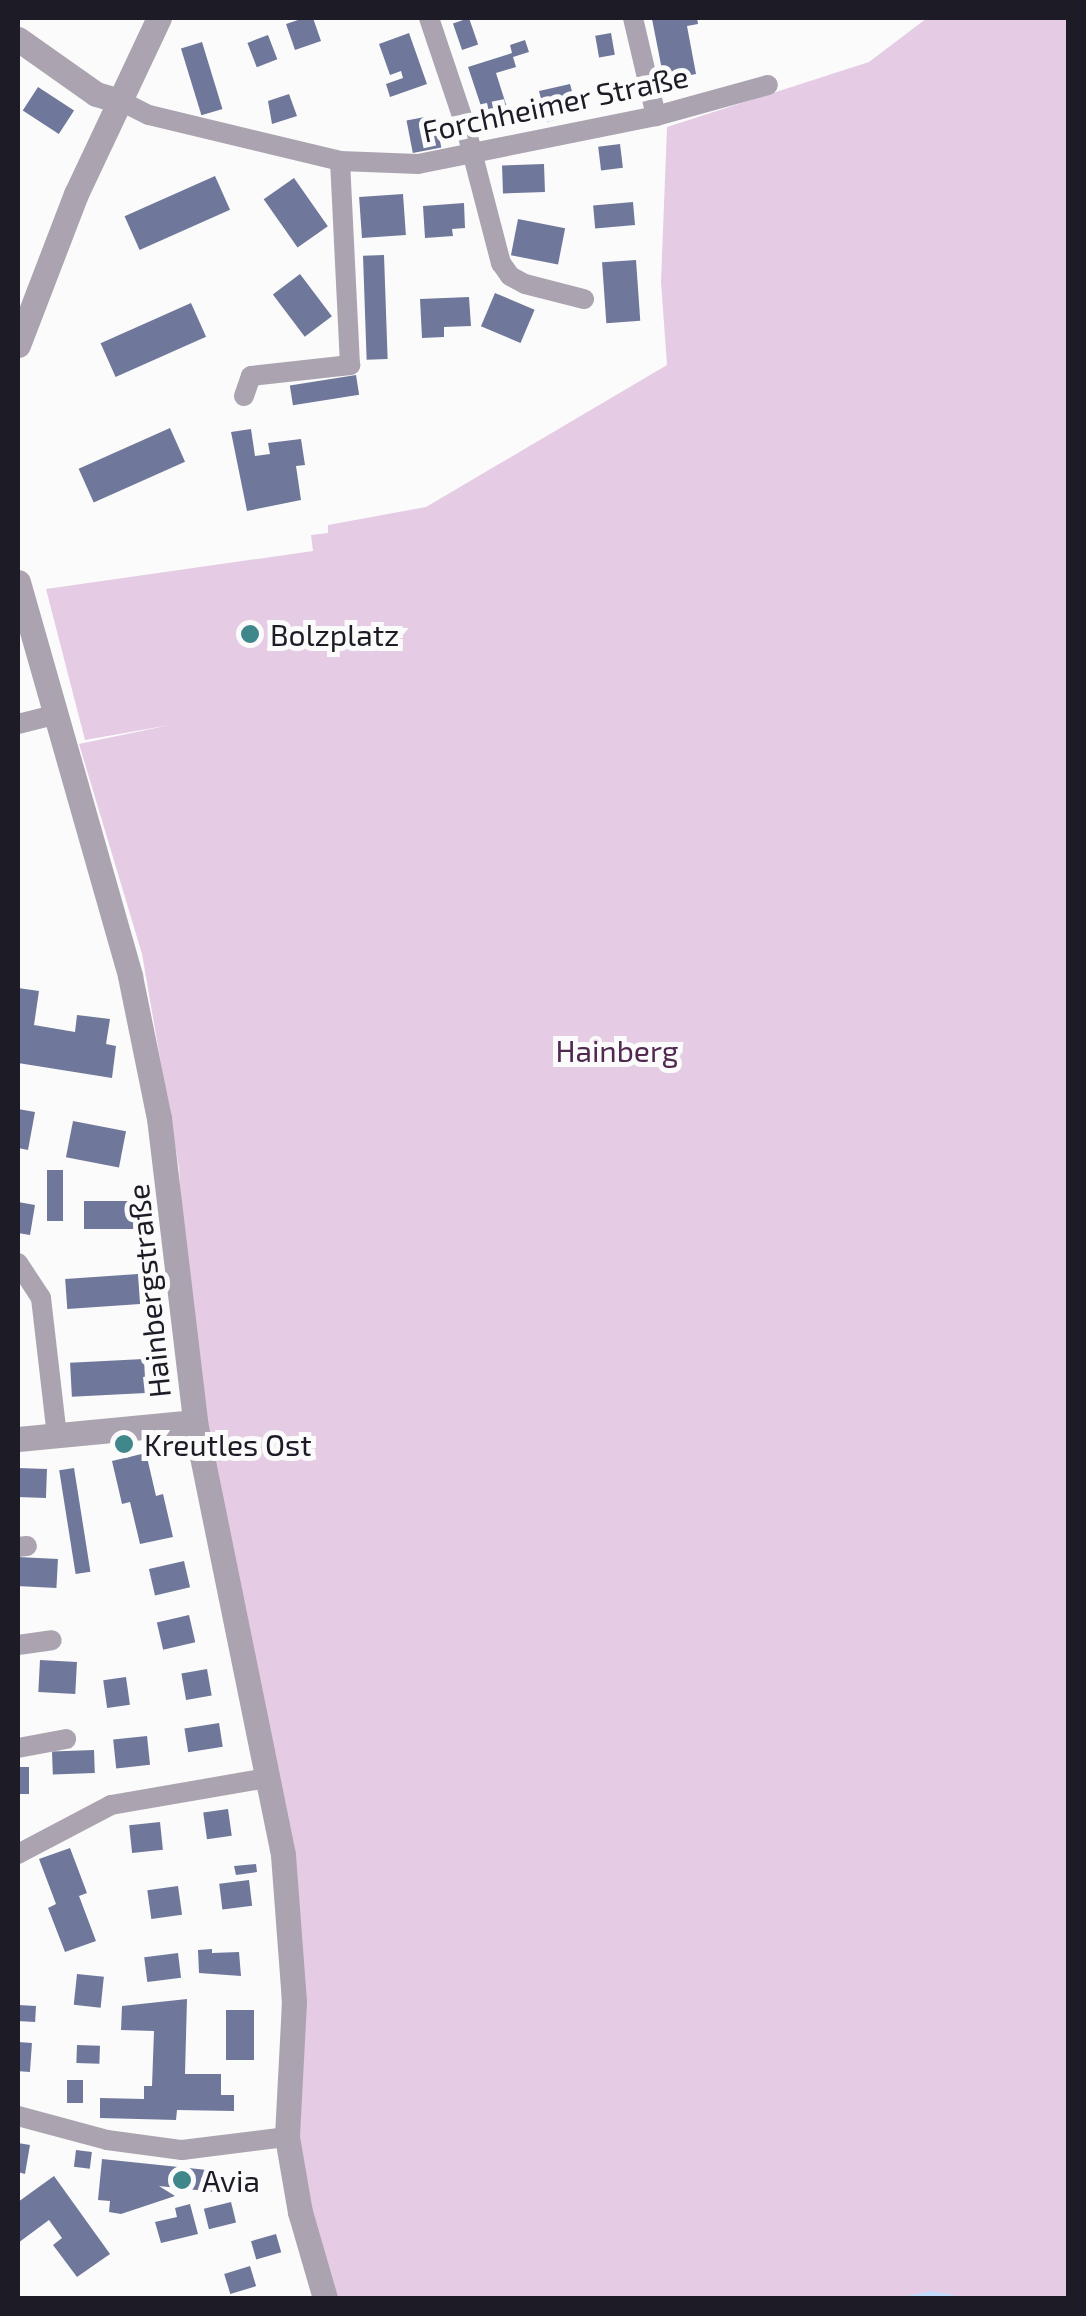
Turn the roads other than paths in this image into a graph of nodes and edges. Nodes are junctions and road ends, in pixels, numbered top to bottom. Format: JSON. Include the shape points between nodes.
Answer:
{"nodes":[{"id":1,"x":159,"y":18,"type":"edge"},
{"id":2,"x":429,"y":18,"type":"edge"},
{"id":3,"x":633,"y":18,"type":"edge"},
{"id":4,"x":18,"y":39,"type":"edge"},
{"id":5,"x":768,"y":85,"type":"dead end"},
{"id":6,"x":121,"y":101,"type":"junction"},
{"id":7,"x":656,"y":116,"type":"junction"},
{"id":8,"x":474,"y":156,"type":"junction"},
{"id":9,"x":340,"y":161,"type":"junction"},
{"id":10,"x":584,"y":299,"type":"dead end"},
{"id":11,"x":18,"y":345,"type":"edge"},
{"id":12,"x":244,"y":396,"type":"dead end"},
{"id":13,"x":18,"y":582,"type":"edge"},
{"id":14,"x":56,"y":715,"type":"junction"},
{"id":15,"x":18,"y":724,"type":"edge"},
{"id":16,"x":18,"y":1263,"type":"edge"},
{"id":17,"x":195,"y":1422,"type":"junction"},
{"id":18,"x":57,"y":1436,"type":"junction"},
{"id":19,"x":18,"y":1439,"type":"edge"},
{"id":20,"x":52,"y":1640,"type":"dead end"},
{"id":21,"x":18,"y":1645,"type":"edge"},
{"id":22,"x":66,"y":1739,"type":"dead end"},
{"id":23,"x":18,"y":1748,"type":"edge"},
{"id":24,"x":267,"y":1778,"type":"junction"},
{"id":25,"x":18,"y":1854,"type":"edge"},
{"id":26,"x":18,"y":2116,"type":"edge"},
{"id":27,"x":287,"y":2136,"type":"junction"},
{"id":28,"x":325,"y":2298,"type":"edge"}],
"edges":[{"from":1,"to":6,"type":"street"},
{"from":2,"to":8,"type":"street"},
{"from":3,"to":7,"type":"street"},
{"from":4,"to":6,"type":"street","via":[[96,94]]},
{"from":5,"to":7,"type":"street","name":"Forchheimer Straße"},
{"from":6,"to":9,"type":"street","name":"Forchheimer Straße","via":[[148,115]]},
{"from":6,"to":11,"type":"street","via":[[76,194]]},
{"from":7,"to":8,"type":"street","name":"Forchheimer Straße"},
{"from":8,"to":9,"type":"street","name":"Forchheimer Straße","via":[[418,164]]},
{"from":8,"to":10,"type":"street","via":[[510,276]]},
{"from":9,"to":12,"type":"street","via":[[350,365],[251,376]]},
{"from":13,"to":14,"type":"street","name":"Hainbergstraße"},
{"from":14,"to":15,"type":"street"},
{"from":14,"to":17,"type":"street","name":"Hainbergstraße","via":[[130,976],[155,1101]]},
{"from":16,"to":18,"type":"street","via":[[40,1298]]},
{"from":17,"to":18,"type":"street"},
{"from":17,"to":24,"type":"street","name":"Hainbergstraße"},
{"from":18,"to":19,"type":"street"},
{"from":20,"to":21,"type":"street"},
{"from":22,"to":23,"type":"street"},
{"from":24,"to":25,"type":"street","via":[[111,1805]]},
{"from":24,"to":27,"type":"street","name":"Hainbergstraße","via":[[291,1929]]},
{"from":26,"to":27,"type":"street","via":[[107,2140],[182,2150]]},
{"from":27,"to":28,"type":"street","name":"Hainbergstraße"}]}
